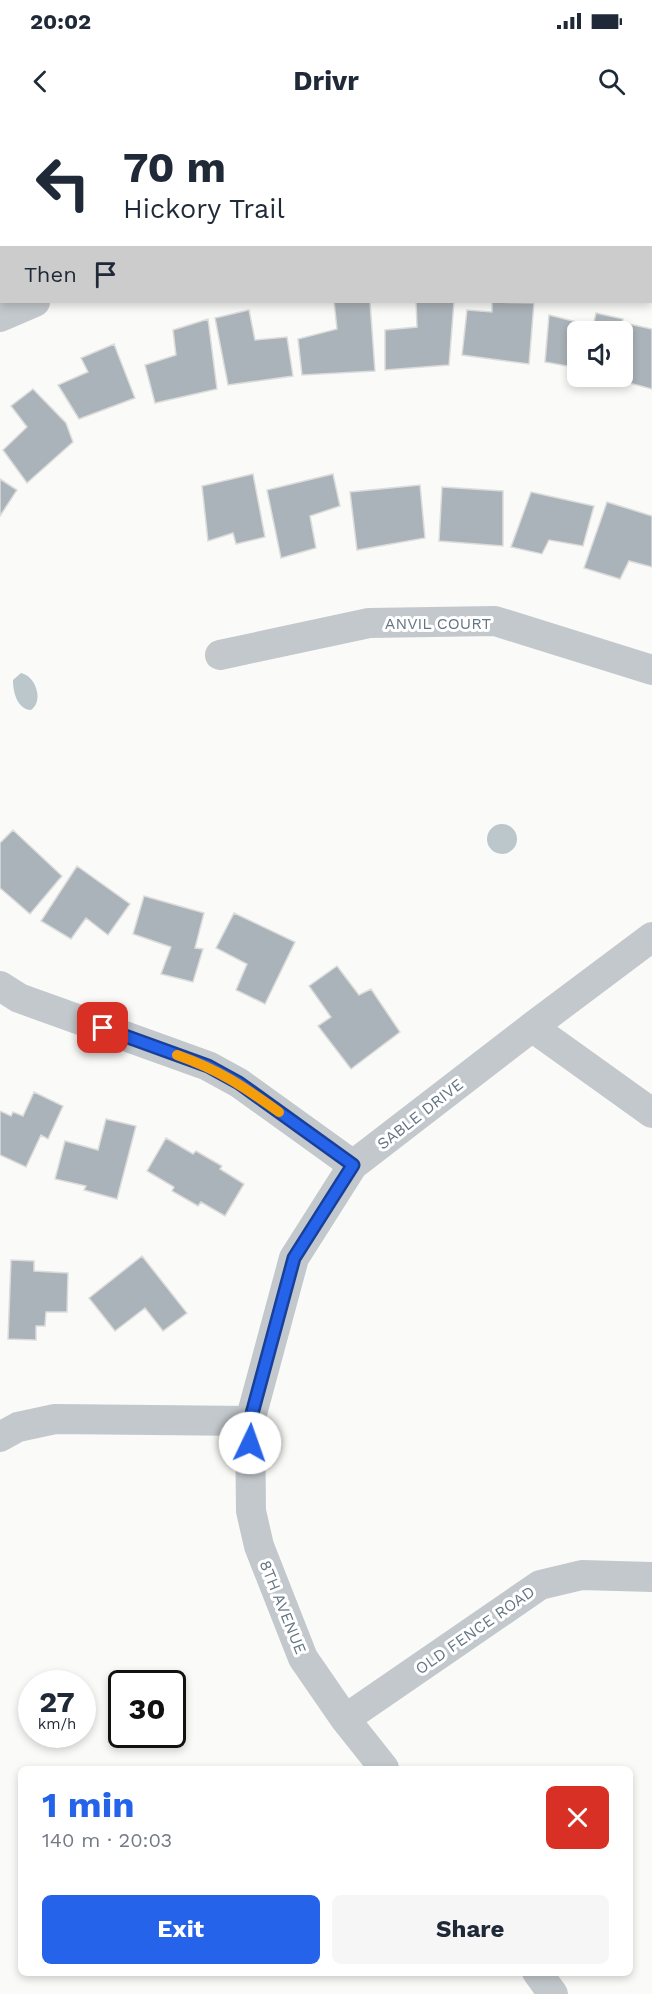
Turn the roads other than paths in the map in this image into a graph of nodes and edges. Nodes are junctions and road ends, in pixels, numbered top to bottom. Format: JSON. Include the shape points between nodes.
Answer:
{"nodes":[{"id":1,"x":33,"y":303,"type":"edge"},
{"id":2,"x":0,"y":317,"type":"edge"},
{"id":3,"x":220,"y":655,"type":"dead end"},
{"id":4,"x":652,"y":670,"type":"edge"},
{"id":5,"x":652,"y":937,"type":"edge"},
{"id":6,"x":0,"y":986,"type":"edge"},
{"id":7,"x":532,"y":1027,"type":"junction"},
{"id":8,"x":652,"y":1113,"type":"edge"},
{"id":9,"x":353,"y":1165,"type":"junction"},
{"id":10,"x":250,"y":1421,"type":"junction"},
{"id":11,"x":0,"y":1437,"type":"edge"},
{"id":12,"x":652,"y":1577,"type":"edge"},
{"id":13,"x":345,"y":1719,"type":"junction"},
{"id":14,"x":382,"y":1766,"type":"edge"},
{"id":15,"x":540,"y":1976,"type":"edge"},
{"id":16,"x":553,"y":1994,"type":"edge"}],
"edges":[{"from":1,"to":2,"type":"street"},
{"from":3,"to":4,"type":"street","name":"ANVIL COURT","via":[[369,623],[495,621]]},
{"from":5,"to":7,"type":"street","name":"SABLE DRIVE"},
{"from":6,"to":9,"type":"street","via":[[19,998],[208,1066],[239,1083]]},
{"from":7,"to":8,"type":"street"},
{"from":7,"to":9,"type":"street","name":"SABLE DRIVE"},
{"from":9,"to":10,"type":"street","name":"SABLE DRIVE","via":[[294,1258]]},
{"from":10,"to":11,"type":"street","via":[[55,1419],[18,1427]]},
{"from":10,"to":13,"type":"street","name":"8TH AVENUE","via":[[251,1511],[259,1546],[303,1658]]},
{"from":12,"to":13,"type":"street","name":"OLD FENCE ROAD","via":[[582,1575],[540,1585]]},
{"from":13,"to":14,"type":"street","name":"8TH AVENUE"},
{"from":15,"to":16,"type":"street"}]}
